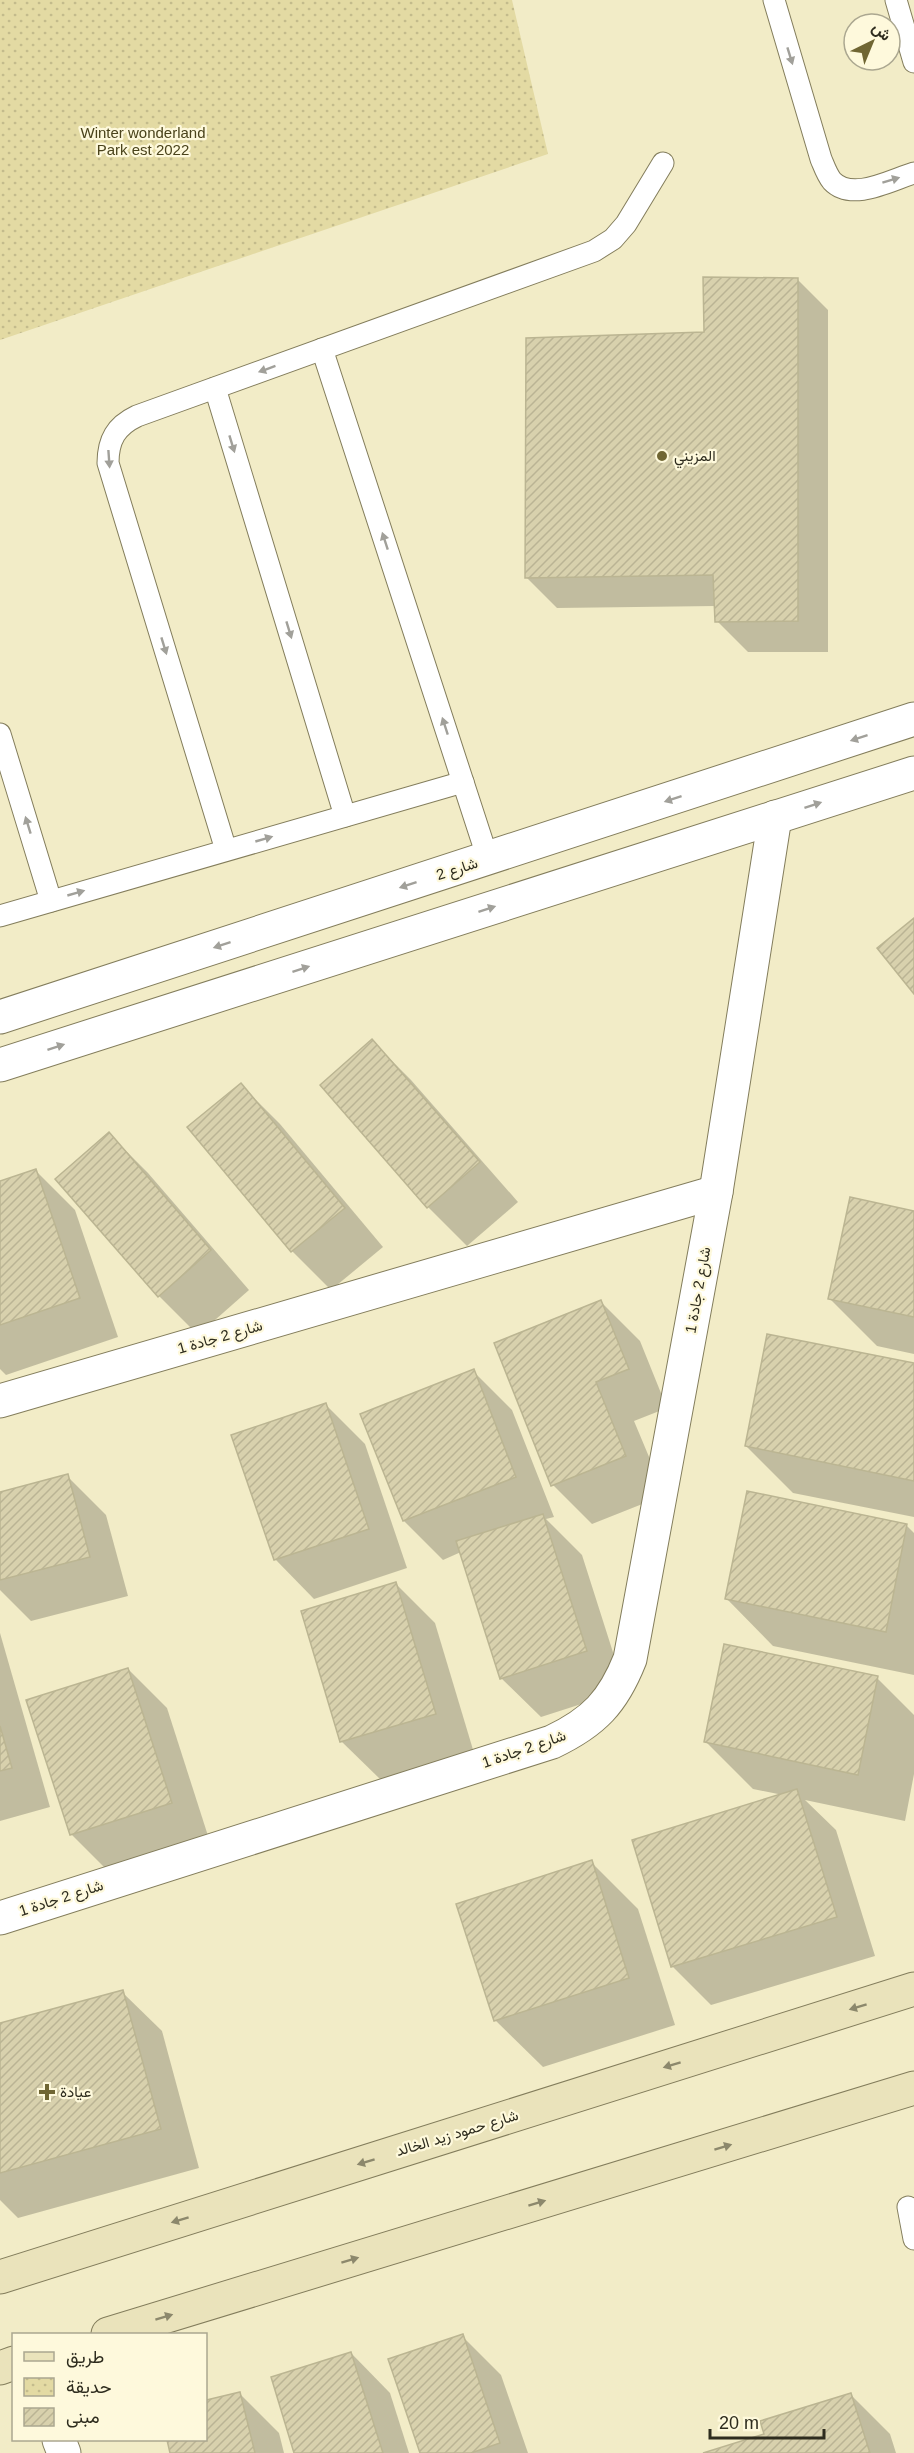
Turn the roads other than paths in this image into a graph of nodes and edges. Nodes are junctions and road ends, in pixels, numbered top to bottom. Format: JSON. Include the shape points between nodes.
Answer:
{"nodes":[{"id":1,"x":774,"y":0,"type":"edge"},
{"id":2,"x":896,"y":0,"type":"edge"},
{"id":3,"x":914,"y":62,"type":"edge"},
{"id":4,"x":663,"y":163,"type":"dead end"},
{"id":5,"x":914,"y":173,"type":"edge"},
{"id":6,"x":322,"y":349,"type":"junction"},
{"id":7,"x":215,"y":388,"type":"junction"},
{"id":8,"x":914,"y":719,"type":"edge"},
{"id":9,"x":0,"y":734,"type":"edge"},
{"id":10,"x":914,"y":773,"type":"edge"},
{"id":11,"x":728,"y":781,"type":"junction"},
{"id":12,"x":463,"y":782,"type":"junction"},
{"id":13,"x":345,"y":816,"type":"junction"},
{"id":14,"x":760,"y":822,"type":"junction"},
{"id":15,"x":226,"y":850,"type":"junction"},
{"id":16,"x":488,"y":859,"type":"junction"},
{"id":17,"x":51,"y":901,"type":"junction"},
{"id":18,"x":0,"y":915,"type":"edge"},
{"id":19,"x":0,"y":1017,"type":"edge"},
{"id":20,"x":0,"y":1065,"type":"edge"},
{"id":21,"x":716,"y":1192,"type":"junction"},
{"id":22,"x":0,"y":1401,"type":"edge"},
{"id":23,"x":0,"y":1918,"type":"edge"},
{"id":24,"x":914,"y":1989,"type":"edge"},
{"id":25,"x":914,"y":2088,"type":"edge"},
{"id":26,"x":909,"y":2207,"type":"dead end"},
{"id":27,"x":914,"y":2239,"type":"edge"},
{"id":28,"x":0,"y":2277,"type":"edge"},
{"id":29,"x":111,"y":2333,"type":"edge"}],
"edges":[{"from":1,"to":5,"type":"lane","one_way":true,"via":[[821,159],[831,180],[856,191]]},
{"from":2,"to":3,"type":"lane"},
{"from":4,"to":6,"type":"lane","via":[[626,224],[613,239],[594,251]]},
{"from":6,"to":7,"type":"lane","one_way":true},
{"from":12,"to":6,"type":"lane","one_way":true},
{"from":7,"to":13,"type":"lane","one_way":true},
{"from":7,"to":15,"type":"lane","one_way":true,"via":[[126,421],[111,440],[108,463]]},
{"from":8,"to":11,"type":"street","name":"شارع 2","one_way":true},
{"from":17,"to":9,"type":"lane","one_way":true},
{"from":14,"to":10,"type":"street","one_way":true},
{"from":11,"to":14,"type":"street"},
{"from":11,"to":16,"type":"street","name":"شارع 2","one_way":true},
{"from":12,"to":13,"type":"lane"},
{"from":12,"to":16,"type":"lane"},
{"from":15,"to":13,"type":"lane","one_way":true},
{"from":20,"to":14,"type":"street","one_way":true},
{"from":14,"to":21,"type":"street","name":"شارع 2 جادة 1"},
{"from":17,"to":15,"type":"lane","one_way":true},
{"from":16,"to":19,"type":"street","name":"شارع 2","one_way":true},
{"from":17,"to":18,"type":"lane"},
{"from":21,"to":22,"type":"street","name":"شارع 2 جادة 1"},
{"from":21,"to":23,"type":"street","name":"شارع 2 جادة 1","via":[[630,1659],[609,1701],[593,1719],[552,1742]]},
{"from":24,"to":28,"type":"main road","name":"شارع حمود زيد الخالد","one_way":true},
{"from":29,"to":25,"type":"main road","one_way":true},
{"from":26,"to":27,"type":"lane"}]}
